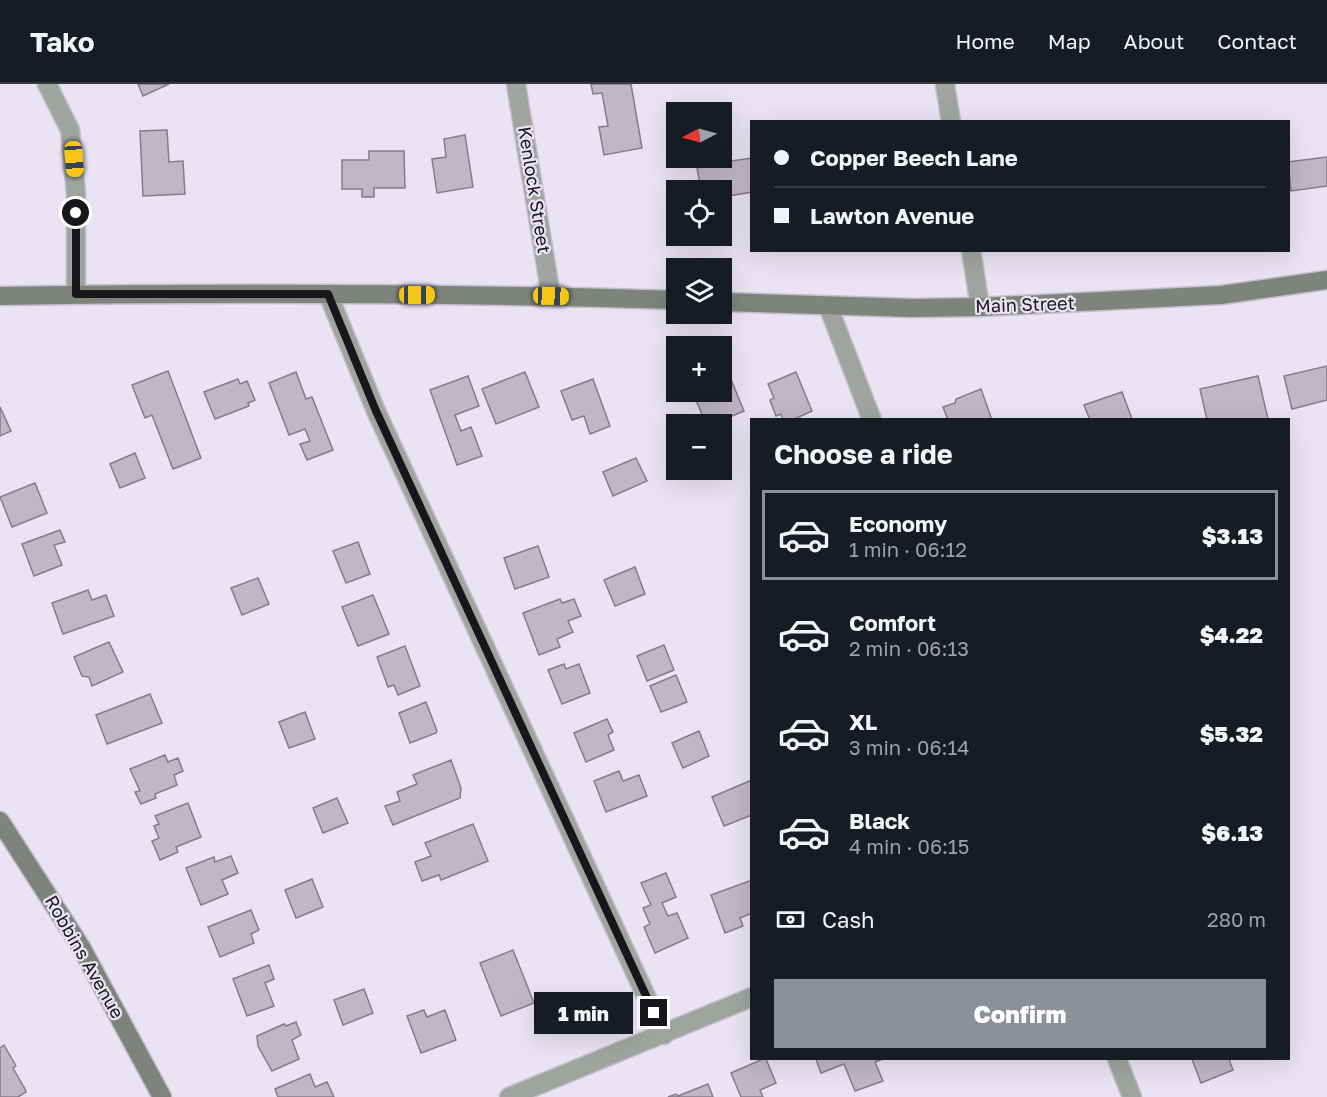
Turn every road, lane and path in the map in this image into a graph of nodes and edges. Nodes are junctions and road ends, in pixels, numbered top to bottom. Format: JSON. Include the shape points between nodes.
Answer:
{"nodes":[{"id":1,"x":47,"y":84,"type":"edge"},
{"id":2,"x":516,"y":84,"type":"edge"},
{"id":3,"x":945,"y":84,"type":"edge"},
{"id":4,"x":951,"y":120,"type":"edge"},
{"id":5,"x":971,"y":252,"type":"edge"},
{"id":6,"x":1327,"y":280,"type":"edge"},
{"id":7,"x":76,"y":294,"type":"junction"},
{"id":8,"x":328,"y":294,"type":"junction"},
{"id":9,"x":0,"y":296,"type":"edge"},
{"id":10,"x":551,"y":296,"type":"junction"},
{"id":11,"x":666,"y":300,"type":"edge"},
{"id":12,"x":732,"y":302,"type":"edge"},
{"id":13,"x":828,"y":306,"type":"junction"},
{"id":14,"x":980,"y":307,"type":"junction"},
{"id":15,"x":871,"y":418,"type":"edge"},
{"id":16,"x":0,"y":821,"type":"edge"},
{"id":17,"x":750,"y":998,"type":"edge"},
{"id":18,"x":664,"y":1035,"type":"junction"},
{"id":19,"x":1117,"y":1060,"type":"edge"},
{"id":20,"x":162,"y":1097,"type":"edge"},
{"id":21,"x":509,"y":1097,"type":"edge"},
{"id":22,"x":1132,"y":1097,"type":"edge"}],
"edges":[{"from":1,"to":7,"type":"street","via":[[70,130],[76,193]]},
{"from":2,"to":10,"type":"street","name":"Kenlock Street"},
{"from":3,"to":4,"type":"street"},
{"from":5,"to":14,"type":"street"},
{"from":6,"to":14,"type":"main road","name":"Main Street","via":[[1221,295]]},
{"from":7,"to":8,"type":"main road"},
{"from":7,"to":9,"type":"main road"},
{"from":8,"to":10,"type":"main road"},
{"from":8,"to":18,"type":"street","via":[[376,411]]},
{"from":10,"to":11,"type":"main road"},
{"from":12,"to":13,"type":"main road","name":"Main Street"},
{"from":13,"to":14,"type":"main road","name":"Main Street"},
{"from":13,"to":15,"type":"street"},
{"from":16,"to":20,"type":"main road","name":"Robbins Avenue","via":[[81,947]]},
{"from":17,"to":18,"type":"street"},
{"from":18,"to":21,"type":"street"},
{"from":19,"to":22,"type":"street"}]}
